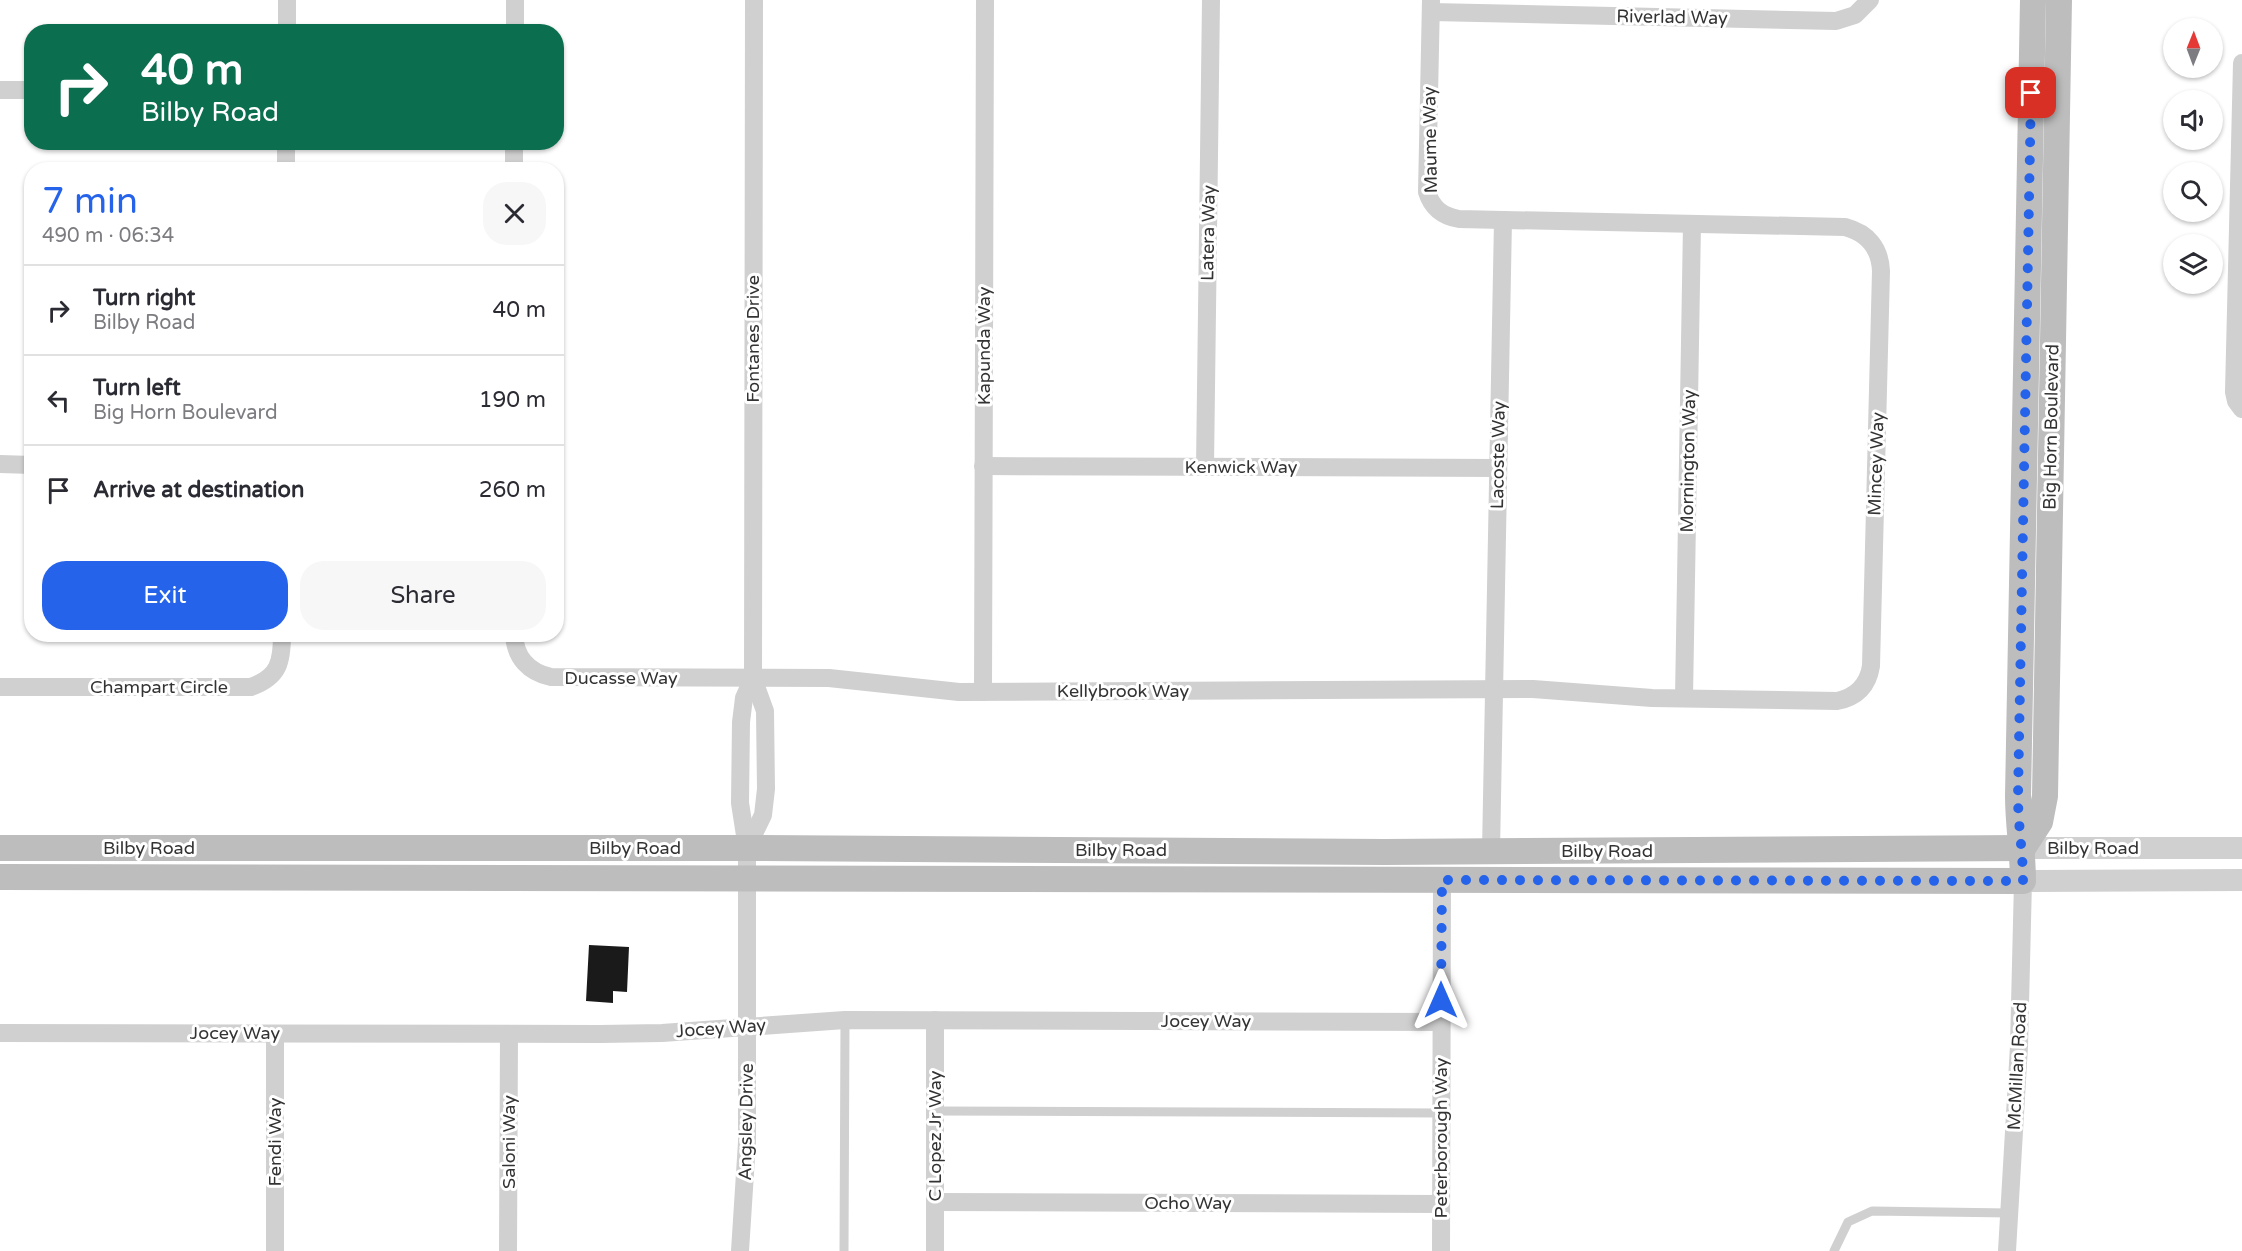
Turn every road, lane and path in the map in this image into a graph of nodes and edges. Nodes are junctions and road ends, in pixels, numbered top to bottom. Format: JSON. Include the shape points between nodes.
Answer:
{"nodes":[{"id":1,"x":287,"y":0,"type":"edge"},
{"id":2,"x":514,"y":0,"type":"edge"},
{"id":3,"x":754,"y":0,"type":"edge"},
{"id":4,"x":985,"y":0,"type":"edge"},
{"id":5,"x":1211,"y":0,"type":"edge"},
{"id":6,"x":1870,"y":0,"type":"edge"},
{"id":7,"x":2032,"y":0,"type":"edge"},
{"id":8,"x":2059,"y":0,"type":"edge"},
{"id":9,"x":1431,"y":6,"type":"edge"},
{"id":10,"x":1653,"y":8,"type":"edge"},
{"id":11,"x":287,"y":24,"type":"edge"},
{"id":12,"x":514,"y":24,"type":"edge"},
{"id":13,"x":2242,"y":63,"type":"edge"},
{"id":14,"x":0,"y":90,"type":"edge"},
{"id":15,"x":24,"y":90,"type":"edge"},
{"id":16,"x":2240,"y":211,"type":"edge"},
{"id":17,"x":1503,"y":220,"type":"junction"},
{"id":18,"x":1692,"y":224,"type":"junction"},
{"id":19,"x":2242,"y":409,"type":"edge"},
{"id":20,"x":0,"y":464,"type":"edge"},
{"id":21,"x":24,"y":465,"type":"edge"},
{"id":22,"x":983,"y":466,"type":"junction"},
{"id":23,"x":1205,"y":467,"type":"junction"},
{"id":24,"x":1498,"y":468,"type":"junction"},
{"id":25,"x":282,"y":642,"type":"edge"},
{"id":26,"x":515,"y":642,"type":"edge"},
{"id":27,"x":753,"y":678,"type":"junction"},
{"id":28,"x":0,"y":687,"type":"edge"},
{"id":29,"x":1494,"y":690,"type":"junction"},
{"id":30,"x":982,"y":692,"type":"junction"},
{"id":31,"x":1684,"y":698,"type":"junction"},
{"id":32,"x":0,"y":848,"type":"edge"},
{"id":33,"x":747,"y":848,"type":"junction"},
{"id":34,"x":2023,"y":848,"type":"junction"},
{"id":35,"x":2242,"y":848,"type":"edge"},
{"id":36,"x":1491,"y":851,"type":"junction"},
{"id":37,"x":0,"y":877,"type":"edge"},
{"id":38,"x":747,"y":879,"type":"junction"},
{"id":39,"x":1442,"y":880,"type":"junction"},
{"id":40,"x":2242,"y":880,"type":"edge"},
{"id":41,"x":2023,"y":881,"type":"junction"},
{"id":42,"x":845,"y":1020,"type":"junction"},
{"id":43,"x":935,"y":1020,"type":"junction"},
{"id":44,"x":1441,"y":1022,"type":"junction"},
{"id":45,"x":747,"y":1026,"type":"junction"},
{"id":46,"x":0,"y":1033,"type":"edge"},
{"id":47,"x":275,"y":1034,"type":"junction"},
{"id":48,"x":509,"y":1034,"type":"junction"},
{"id":49,"x":935,"y":1111,"type":"junction"},
{"id":50,"x":1441,"y":1113,"type":"junction"},
{"id":51,"x":935,"y":1202,"type":"junction"},
{"id":52,"x":1441,"y":1203,"type":"junction"},
{"id":53,"x":2009,"y":1213,"type":"junction"},
{"id":54,"x":275,"y":1251,"type":"edge"},
{"id":55,"x":508,"y":1251,"type":"edge"},
{"id":56,"x":740,"y":1251,"type":"edge"},
{"id":57,"x":844,"y":1251,"type":"edge"},
{"id":58,"x":935,"y":1251,"type":"edge"},
{"id":59,"x":1441,"y":1251,"type":"edge"},
{"id":60,"x":1834,"y":1251,"type":"edge"},
{"id":61,"x":2007,"y":1251,"type":"edge"}],
"edges":[{"from":1,"to":11,"type":"street"},
{"from":2,"to":12,"type":"street"},
{"from":3,"to":27,"type":"street","name":"Fontanes Drive"},
{"from":4,"to":22,"type":"street","name":"Kapunda Way"},
{"from":5,"to":23,"type":"street","name":"Latera Way"},
{"from":6,"to":10,"type":"street","name":"Riverlad Way","via":[[1855,15],[1836,21]]},
{"from":7,"to":34,"type":"main road","name":"Big Horn Boulevard","via":[[2018,796]]},
{"from":8,"to":34,"type":"main road","name":"Big Horn Boulevard","via":[[2045,795],[2040,822]]},
{"from":9,"to":10,"type":"street","name":"Riverlad Way"},
{"from":9,"to":17,"type":"street","name":"Maume Way","via":[[1427,192],[1440,213],[1449,218]]},
{"from":13,"to":16,"type":"street"},
{"from":14,"to":15,"type":"street"},
{"from":16,"to":19,"type":"street","via":[[2234,392]]},
{"from":17,"to":18,"type":"street","name":"Mincey Way"},
{"from":17,"to":24,"type":"street","name":"Lacoste Way"},
{"from":18,"to":31,"type":"street","name":"Mornington Way"},
{"from":18,"to":31,"type":"street","name":"Mincey Way","via":[[1845,227],[1861,232],[1874,245],[1881,271],[1870,666],[1865,685],[1852,696],[1837,701]]},
{"from":20,"to":21,"type":"street"},
{"from":22,"to":23,"type":"street","name":"Kenwick Way"},
{"from":22,"to":30,"type":"street","name":"Kapunda Way"},
{"from":23,"to":24,"type":"street","name":"Kenwick Way"},
{"from":24,"to":29,"type":"street","name":"Lacoste Way"},
{"from":25,"to":28,"type":"street","name":"Champart Circle","via":[[276,669],[251,687]]},
{"from":26,"to":27,"type":"street","name":"Ducasse Way","via":[[525,664],[551,677]]},
{"from":27,"to":30,"type":"street","name":"Kellybrook Way","via":[[855,680]]},
{"from":27,"to":33,"type":"street","name":"Fontanes Drive","via":[[744,698],[741,722],[740,803]]},
{"from":27,"to":33,"type":"street","name":"Fontanes Drive","via":[[765,711],[766,789],[763,815]]},
{"from":29,"to":30,"type":"street","name":"Kellybrook Way"},
{"from":29,"to":31,"type":"street","name":"Mincey Way"},
{"from":29,"to":36,"type":"street","name":"Lacoste Way"},
{"from":32,"to":33,"type":"main road","name":"Bilby Road"},
{"from":33,"to":36,"type":"main road","name":"Bilby Road"},
{"from":33,"to":38,"type":"street","name":"Angsley Drive"},
{"from":34,"to":35,"type":"street","name":"Bilby Road"},
{"from":34,"to":36,"type":"main road","name":"Bilby Road"},
{"from":34,"to":41,"type":"main road","name":"Big Horn Boulevard"},
{"from":37,"to":38,"type":"main road","name":"Bilby Road"},
{"from":38,"to":39,"type":"main road","name":"Bilby Road"},
{"from":38,"to":45,"type":"street","name":"Angsley Drive"},
{"from":39,"to":41,"type":"main road","name":"Bilby Road"},
{"from":39,"to":44,"type":"street","name":"Peterborough Way"},
{"from":40,"to":41,"type":"street","name":"Bilby Road"},
{"from":41,"to":53,"type":"street","name":"McMillan Road"},
{"from":42,"to":43,"type":"street","name":"Jocey Way"},
{"from":42,"to":45,"type":"street","name":"Jocey Way"},
{"from":42,"to":57,"type":"lane"},
{"from":43,"to":44,"type":"street","name":"Jocey Way"},
{"from":43,"to":49,"type":"street","name":"C Lopez Jr Way"},
{"from":44,"to":50,"type":"street","name":"Peterborough Way"},
{"from":45,"to":48,"type":"street","name":"Jocey Way","via":[[663,1033]]},
{"from":45,"to":56,"type":"street","name":"Angsley Drive","via":[[747,1142]]},
{"from":46,"to":47,"type":"street","name":"Jocey Way"},
{"from":47,"to":48,"type":"street","name":"Jocey Way"},
{"from":47,"to":54,"type":"street","name":"Fendi Way"},
{"from":48,"to":55,"type":"street","name":"Saloni Way"},
{"from":49,"to":50,"type":"lane"},
{"from":49,"to":51,"type":"street","name":"C Lopez Jr Way"},
{"from":50,"to":52,"type":"street","name":"Peterborough Way"},
{"from":51,"to":52,"type":"street","name":"Ocho Way"},
{"from":51,"to":58,"type":"street","name":"C Lopez Jr Way"},
{"from":52,"to":59,"type":"street","name":"Peterborough Way"},
{"from":53,"to":60,"type":"lane","via":[[1872,1211],[1848,1222]]},
{"from":53,"to":61,"type":"street","name":"McMillan Road"}]}
